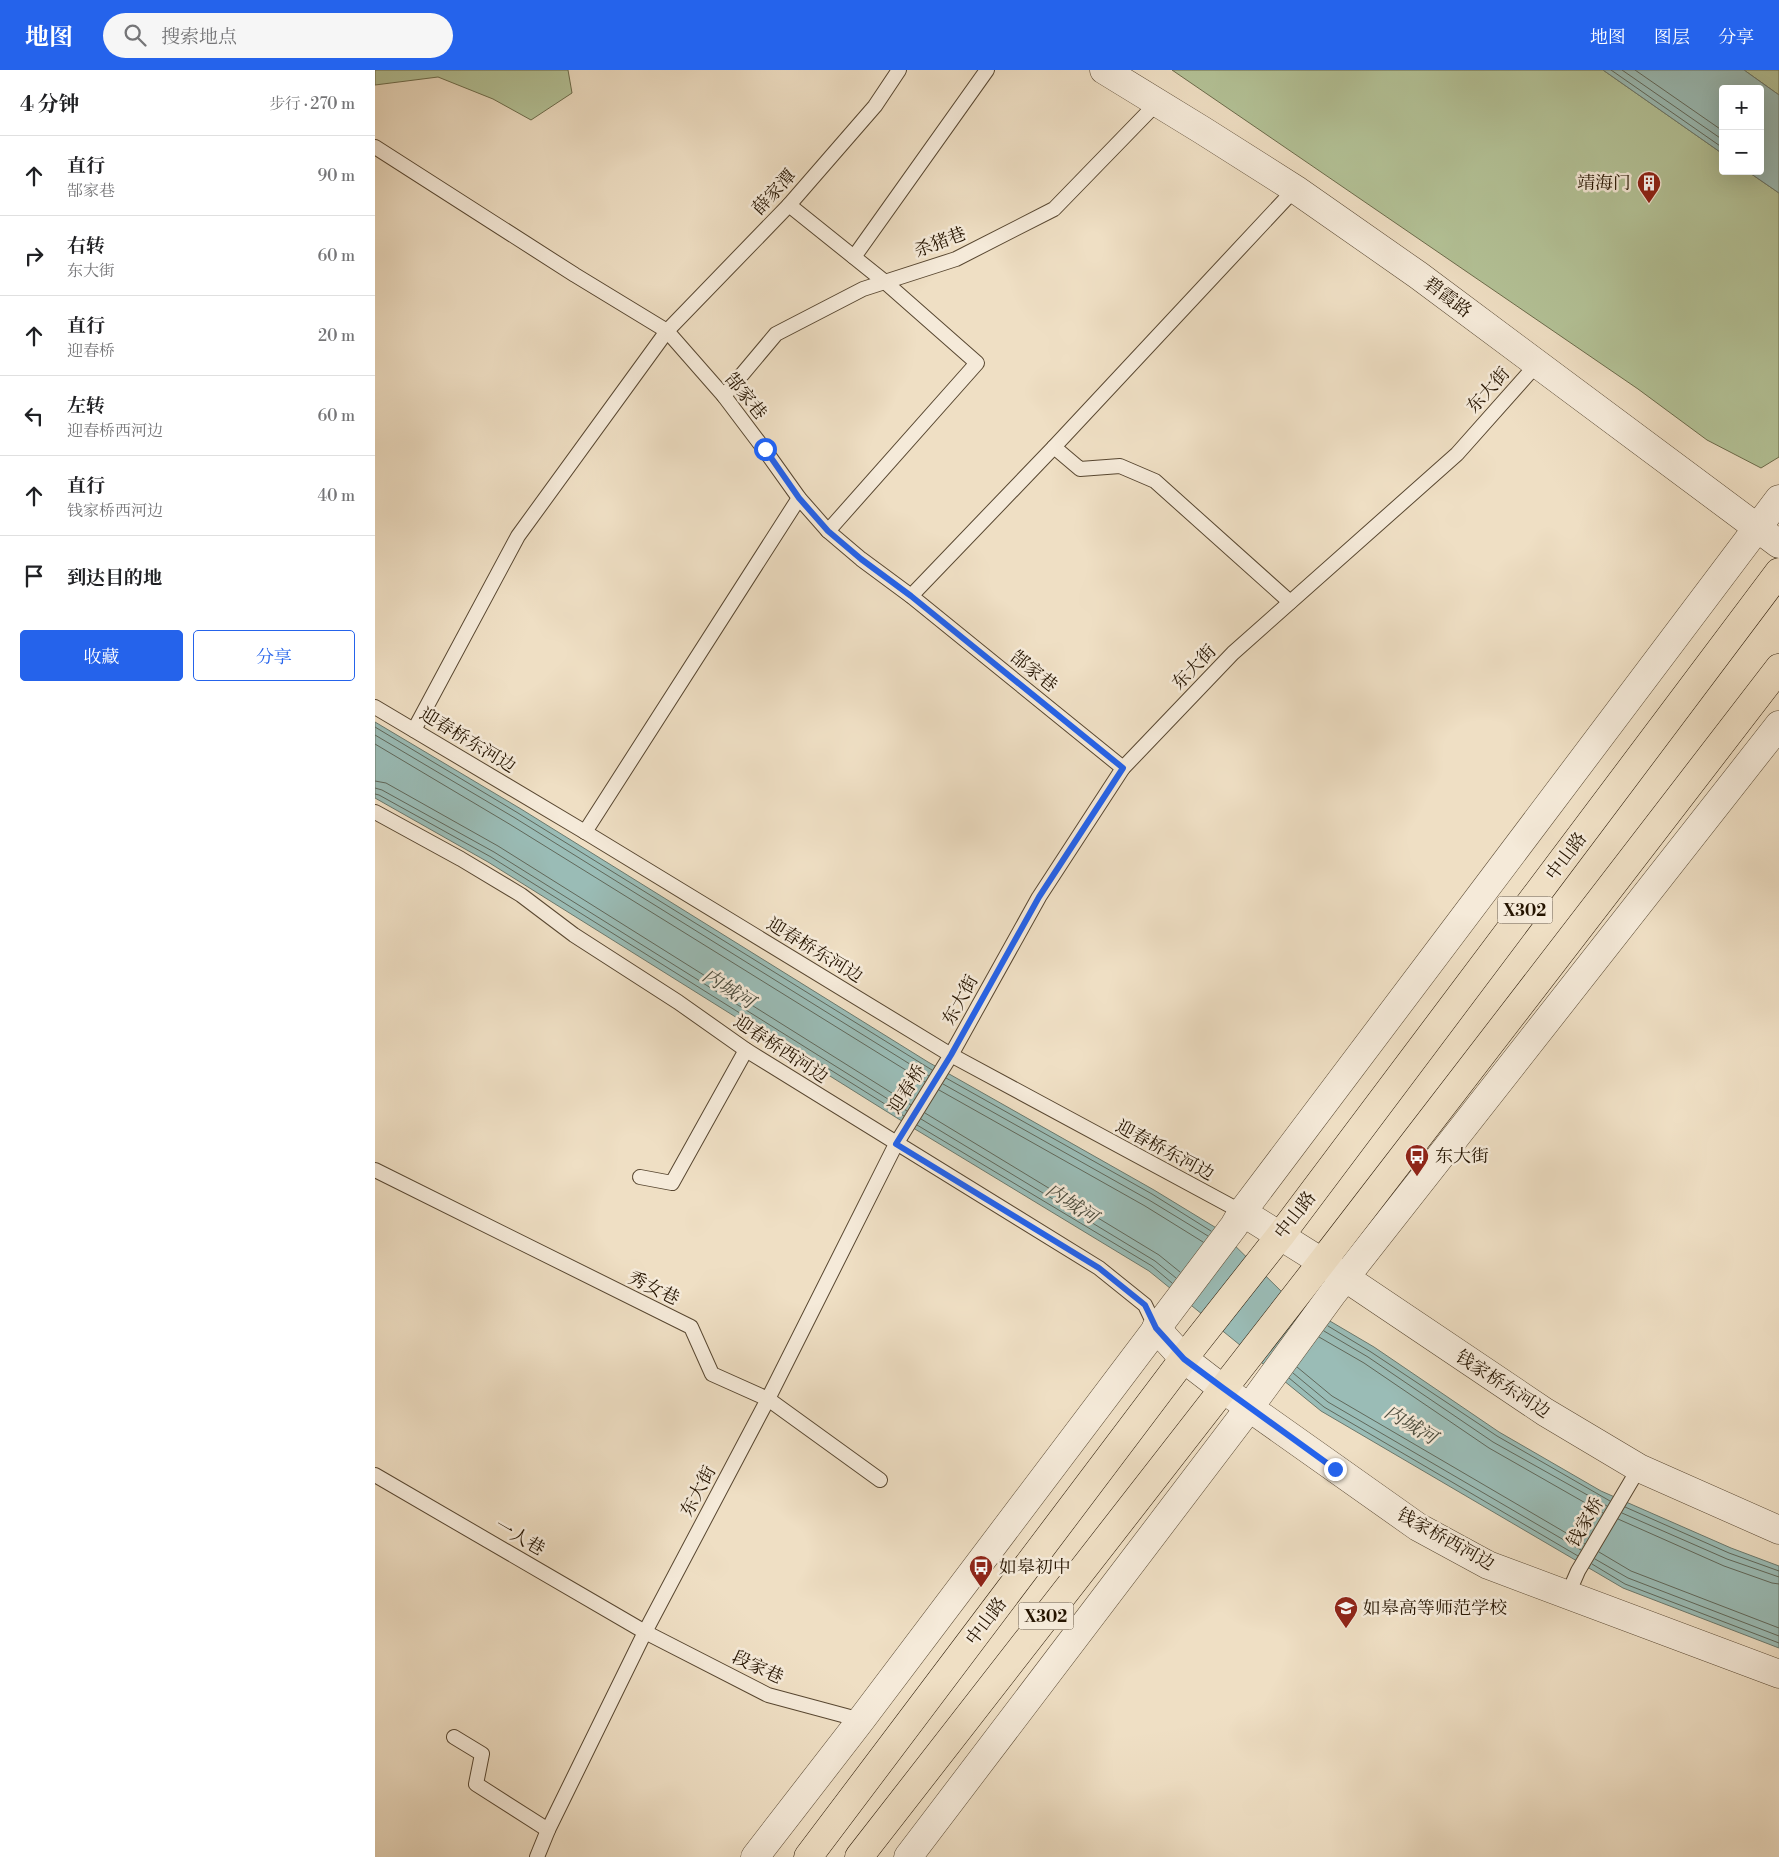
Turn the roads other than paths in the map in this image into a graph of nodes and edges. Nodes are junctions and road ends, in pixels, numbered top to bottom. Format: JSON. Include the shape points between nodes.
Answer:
{"nodes":[{"id":1,"x":899,"y":70,"type":"edge"},
{"id":2,"x":987,"y":70,"type":"edge"},
{"id":3,"x":1104,"y":70,"type":"edge"},
{"id":4,"x":1158,"y":102,"type":"junction"},
{"id":5,"x":375,"y":147,"type":"edge"},
{"id":6,"x":1295,"y":189,"type":"junction"},
{"id":7,"x":789,"y":205,"type":"junction"},
{"id":8,"x":855,"y":257,"type":"junction"},
{"id":9,"x":885,"y":282,"type":"junction"},
{"id":10,"x":667,"y":331,"type":"junction"},
{"id":11,"x":1537,"y":364,"type":"junction"},
{"id":12,"x":724,"y":396,"type":"junction"},
{"id":13,"x":1054,"y":447,"type":"junction"},
{"id":14,"x":799,"y":498,"type":"junction"},
{"id":15,"x":1779,"y":499,"type":"edge"},
{"id":16,"x":1758,"y":527,"type":"junction"},
{"id":17,"x":828,"y":531,"type":"junction"},
{"id":18,"x":1779,"y":544,"type":"edge"},
{"id":19,"x":1779,"y":572,"type":"edge"},
{"id":20,"x":911,"y":596,"type":"junction"},
{"id":21,"x":1290,"y":602,"type":"junction"},
{"id":22,"x":1779,"y":668,"type":"edge"},
{"id":23,"x":375,"y":707,"type":"edge"},
{"id":24,"x":1779,"y":725,"type":"edge"},
{"id":25,"x":414,"y":730,"type":"junction"},
{"id":26,"x":1123,"y":768,"type":"junction"},
{"id":27,"x":375,"y":812,"type":"edge"},
{"id":28,"x":585,"y":832,"type":"junction"},
{"id":29,"x":746,"y":1050,"type":"junction"},
{"id":30,"x":951,"y":1055,"type":"junction"},
{"id":31,"x":896,"y":1144,"type":"junction"},
{"id":32,"x":375,"y":1170,"type":"edge"},
{"id":33,"x":640,"y":1177,"type":"dead end"},
{"id":34,"x":1238,"y":1219,"type":"junction"},
{"id":35,"x":1275,"y":1242,"type":"junction"},
{"id":36,"x":1316,"y":1270,"type":"junction"},
{"id":37,"x":1339,"y":1286,"type":"junction"},
{"id":38,"x":1161,"y":1322,"type":"junction"},
{"id":39,"x":1189,"y":1352,"type":"junction"},
{"id":40,"x":1228,"y":1382,"type":"junction"},
{"id":41,"x":767,"y":1399,"type":"junction"},
{"id":42,"x":1254,"y":1400,"type":"junction"},
{"id":43,"x":1639,"y":1468,"type":"junction"},
{"id":44,"x":375,"y":1475,"type":"edge"},
{"id":45,"x":881,"y":1480,"type":"dead end"},
{"id":46,"x":1779,"y":1530,"type":"edge"},
{"id":47,"x":1573,"y":1583,"type":"junction"},
{"id":48,"x":645,"y":1632,"type":"junction"},
{"id":49,"x":1779,"y":1674,"type":"edge"},
{"id":50,"x":861,"y":1720,"type":"junction"},
{"id":51,"x":454,"y":1737,"type":"dead end"},
{"id":52,"x":548,"y":1830,"type":"junction"},
{"id":53,"x":537,"y":1857,"type":"edge"},
{"id":54,"x":755,"y":1857,"type":"edge"},
{"id":55,"x":808,"y":1857,"type":"edge"},
{"id":56,"x":859,"y":1857,"type":"edge"},
{"id":57,"x":908,"y":1857,"type":"edge"}],
"edges":[{"from":1,"to":7,"type":"lane","name":"薛家潭","via":[[875,106]]},
{"from":2,"to":8,"type":"lane"},
{"from":3,"to":4,"type":"street","name":"碧霞路"},
{"from":4,"to":6,"type":"street","name":"碧霞路"},
{"from":4,"to":9,"type":"lane","name":"杀猪巷","via":[[1054,209],[956,259]]},
{"from":5,"to":10,"type":"lane","name":"郜家巷"},
{"from":6,"to":11,"type":"street","name":"碧霞路","via":[[1418,274]]},
{"from":6,"to":13,"type":"lane"},
{"from":7,"to":8,"type":"lane"},
{"from":7,"to":10,"type":"lane","name":"薛家潭"},
{"from":8,"to":9,"type":"lane"},
{"from":9,"to":12,"type":"lane","name":"杀猪巷","via":[[863,289],[776,334]]},
{"from":9,"to":17,"type":"lane","via":[[977,363]]},
{"from":10,"to":12,"type":"lane","name":"郜家巷"},
{"from":10,"to":25,"type":"lane","name":"薛家潭","via":[[518,536]]},
{"from":11,"to":16,"type":"street","name":"碧霞路"},
{"from":11,"to":21,"type":"lane","name":"东大街","via":[[1457,454]]},
{"from":12,"to":14,"type":"lane","name":"郜家巷"},
{"from":13,"to":20,"type":"lane"},
{"from":13,"to":21,"type":"lane","via":[[1080,469],[1120,466],[1155,481]]},
{"from":14,"to":17,"type":"lane","name":"郜家巷"},
{"from":14,"to":28,"type":"lane"},
{"from":15,"to":16,"type":"street"},
{"from":16,"to":18,"type":"street","name":"碧霞路"},
{"from":16,"to":34,"type":"street"},
{"from":17,"to":20,"type":"lane","name":"郜家巷"},
{"from":19,"to":35,"type":"main road","name":"中山路","number":"X302"},
{"from":20,"to":26,"type":"lane","name":"郜家巷"},
{"from":21,"to":26,"type":"lane","name":"东大街","via":[[1233,653]]},
{"from":22,"to":36,"type":"main road","number":"X302"},
{"from":23,"to":25,"type":"lane","name":"迎春桥东河边"},
{"from":24,"to":37,"type":"street"},
{"from":25,"to":28,"type":"lane","name":"迎春桥东河边"},
{"from":26,"to":30,"type":"lane","name":"东大街","via":[[1039,897]]},
{"from":27,"to":29,"type":"lane","name":"迎春桥西河边","via":[[461,858],[521,895],[574,935]]},
{"from":28,"to":30,"type":"lane","name":"迎春桥东河边"},
{"from":29,"to":31,"type":"lane","name":"迎春桥西河边"},
{"from":29,"to":33,"type":"lane","via":[[672,1183]]},
{"from":30,"to":31,"type":"lane","name":"迎春桥"},
{"from":30,"to":34,"type":"lane","name":"迎春桥东河边"},
{"from":31,"to":38,"type":"lane","name":"迎春桥西河边","via":[[1099,1268]]},
{"from":31,"to":41,"type":"lane","name":"东大街"},
{"from":32,"to":41,"type":"lane","name":"秀女巷","via":[[691,1327],[712,1374]]},
{"from":34,"to":35,"type":"street","name":"钱家桥东河边"},
{"from":34,"to":38,"type":"street"},
{"from":35,"to":36,"type":"street","name":"钱家桥东河边"},
{"from":35,"to":39,"type":"main road","name":"中山路","number":"X302"},
{"from":36,"to":37,"type":"street","name":"钱家桥东河边"},
{"from":36,"to":40,"type":"main road","number":"X302"},
{"from":37,"to":42,"type":"street"},
{"from":37,"to":43,"type":"street","name":"钱家桥东河边"},
{"from":38,"to":39,"type":"street","name":"钱家桥西河边"},
{"from":38,"to":50,"type":"street"},
{"from":39,"to":40,"type":"street","name":"钱家桥西河边"},
{"from":39,"to":55,"type":"main road","name":"中山路","number":"X302"},
{"from":40,"to":42,"type":"street","name":"钱家桥西河边"},
{"from":40,"to":56,"type":"main road","number":"X302"},
{"from":41,"to":45,"type":"lane","name":"秀女巷"},
{"from":41,"to":48,"type":"lane","name":"东大街"},
{"from":42,"to":47,"type":"street","name":"钱家桥西河边","via":[[1419,1527],[1488,1565]]},
{"from":42,"to":57,"type":"street"},
{"from":43,"to":46,"type":"street","name":"钱家桥东河边"},
{"from":43,"to":47,"type":"lane","name":"钱家桥"},
{"from":44,"to":48,"type":"lane","name":"一人巷"},
{"from":47,"to":49,"type":"street","name":"钱家桥西河边"},
{"from":48,"to":50,"type":"lane","name":"段家巷","via":[[768,1695]]},
{"from":48,"to":52,"type":"lane","name":"东大街"},
{"from":50,"to":54,"type":"street"},
{"from":51,"to":52,"type":"lane","via":[[482,1754],[476,1784]]},
{"from":52,"to":53,"type":"lane","name":"东大街"}]}
